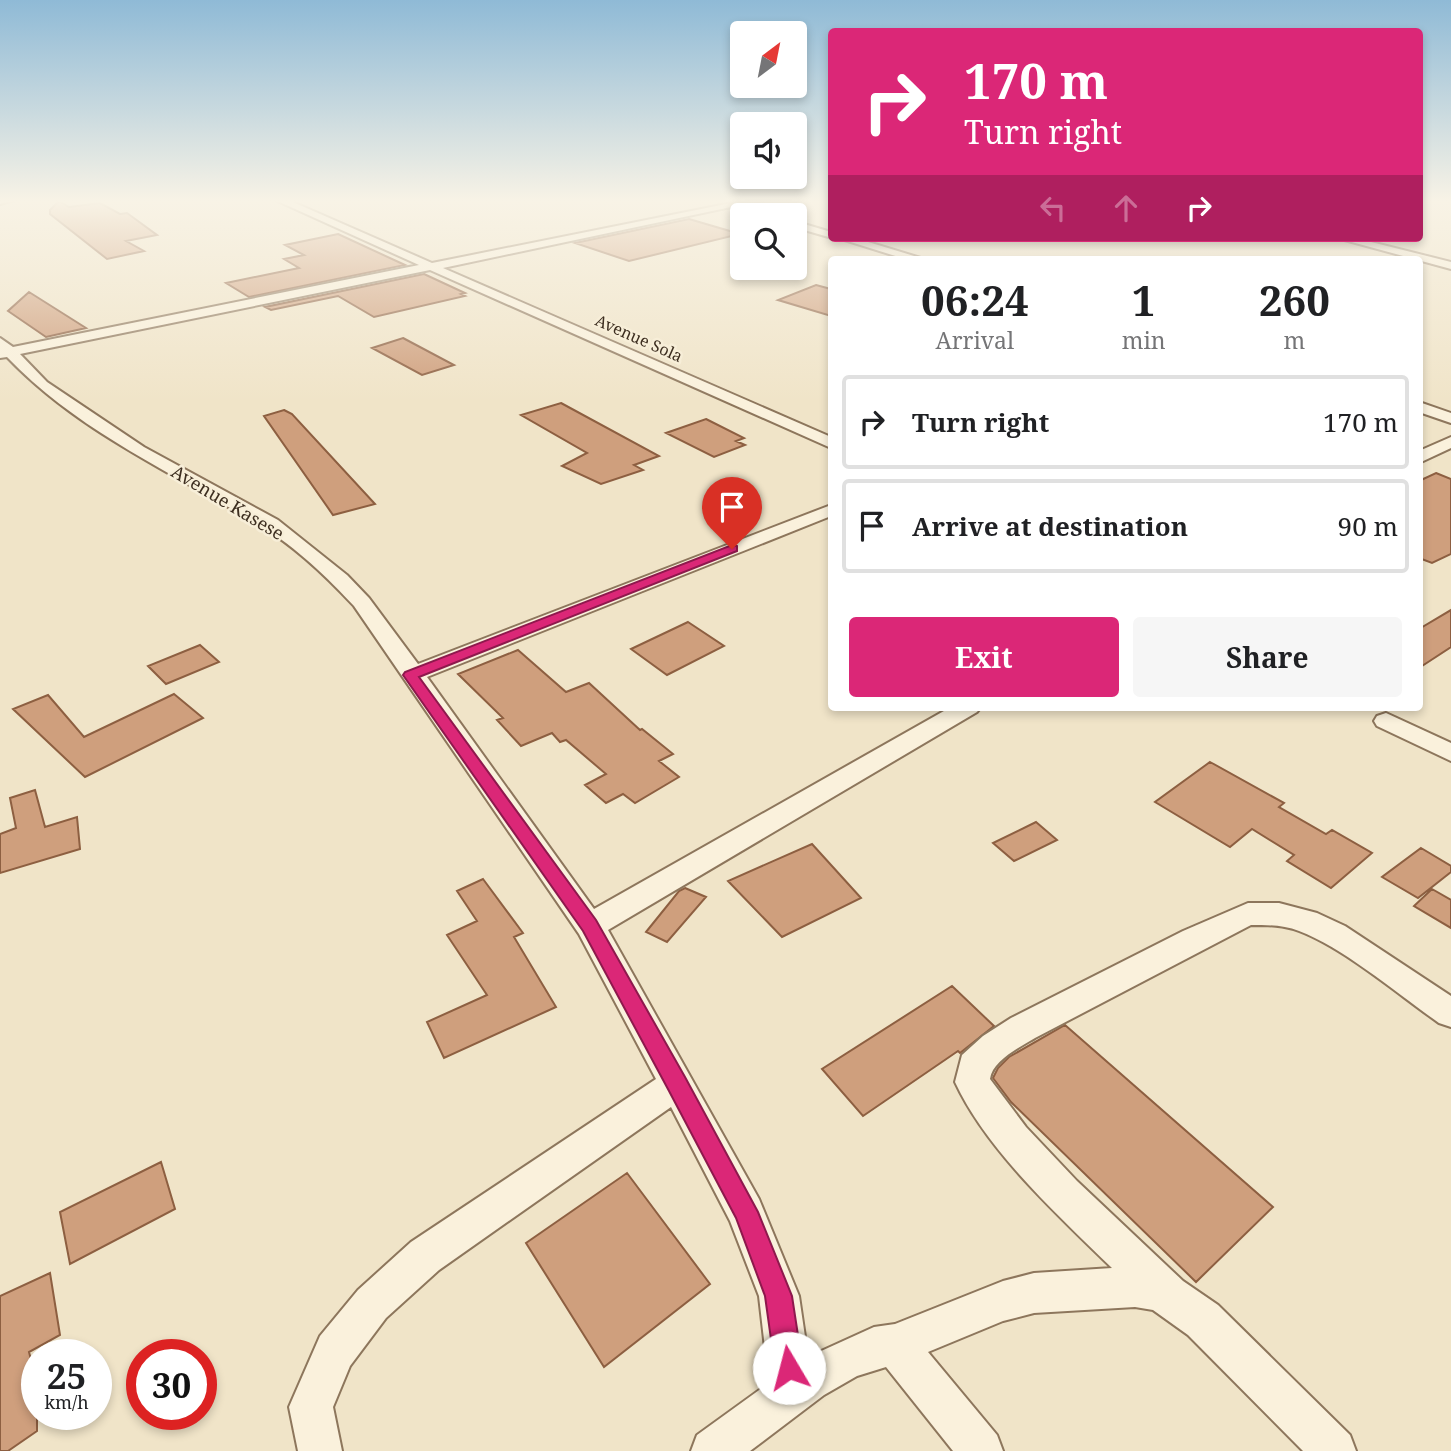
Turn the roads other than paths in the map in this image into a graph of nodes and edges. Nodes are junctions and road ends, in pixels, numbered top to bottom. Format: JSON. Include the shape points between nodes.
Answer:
{"nodes":[{"id":1,"x":431,"y":267,"type":"edge"},
{"id":2,"x":437,"y":267,"type":"edge"},
{"id":3,"x":4,"y":350,"type":"edge"},
{"id":4,"x":1423,"y":408,"type":"edge"},
{"id":5,"x":1451,"y":418,"type":"edge"},
{"id":6,"x":828,"y":442,"type":"edge"},
{"id":7,"x":1451,"y":442,"type":"edge"},
{"id":8,"x":1423,"y":456,"type":"edge"},
{"id":9,"x":828,"y":511,"type":"edge"},
{"id":10,"x":411,"y":675,"type":"junction"},
{"id":11,"x":962,"y":711,"type":"edge"},
{"id":12,"x":1386,"y":721,"type":"dead end"},
{"id":13,"x":1451,"y":753,"type":"edge"},
{"id":14,"x":590,"y":926,"type":"junction"},
{"id":15,"x":1451,"y":1013,"type":"edge"},
{"id":16,"x":677,"y":1084,"type":"junction"},
{"id":17,"x":1169,"y":1295,"type":"junction"},
{"id":18,"x":895,"y":1345,"type":"junction"},
{"id":19,"x":792,"y":1392,"type":"junction"},
{"id":20,"x":320,"y":1451,"type":"edge"},
{"id":21,"x":713,"y":1451,"type":"edge"},
{"id":22,"x":981,"y":1451,"type":"edge"},
{"id":23,"x":1334,"y":1451,"type":"edge"}],
"edges":[{"from":1,"to":3,"type":"street"},
{"from":2,"to":6,"type":"street","name":"Avenue Sola"},
{"from":3,"to":10,"type":"street","name":"Avenue Kasese","via":[[42,385],[104,430],[242,506],[312,556],[362,602]]},
{"from":4,"to":5,"type":"street"},
{"from":7,"to":8,"type":"street"},
{"from":9,"to":10,"type":"street"},
{"from":10,"to":14,"type":"street","name":"Avenue Kasese"},
{"from":11,"to":14,"type":"street"},
{"from":12,"to":13,"type":"street"},
{"from":14,"to":16,"type":"street","name":"Avenue Kasese"},
{"from":15,"to":17,"type":"street","via":[[1334,934],[1279,914],[1248,914],[1023,1028],[974,1066],[972,1082],[985,1103],[1051,1178]]},
{"from":16,"to":19,"type":"street","name":"Avenue Kasese","via":[[746,1212],[779,1296]]},
{"from":16,"to":20,"type":"street","via":[[425,1256],[372,1304],[335,1351],[311,1407]]},
{"from":17,"to":18,"type":"street","via":[[1135,1287],[1034,1293]]},
{"from":17,"to":23,"type":"street","via":[[1203,1320]]},
{"from":18,"to":19,"type":"street","via":[[842,1361]]},
{"from":18,"to":22,"type":"street"},
{"from":19,"to":21,"type":"street"}]}
